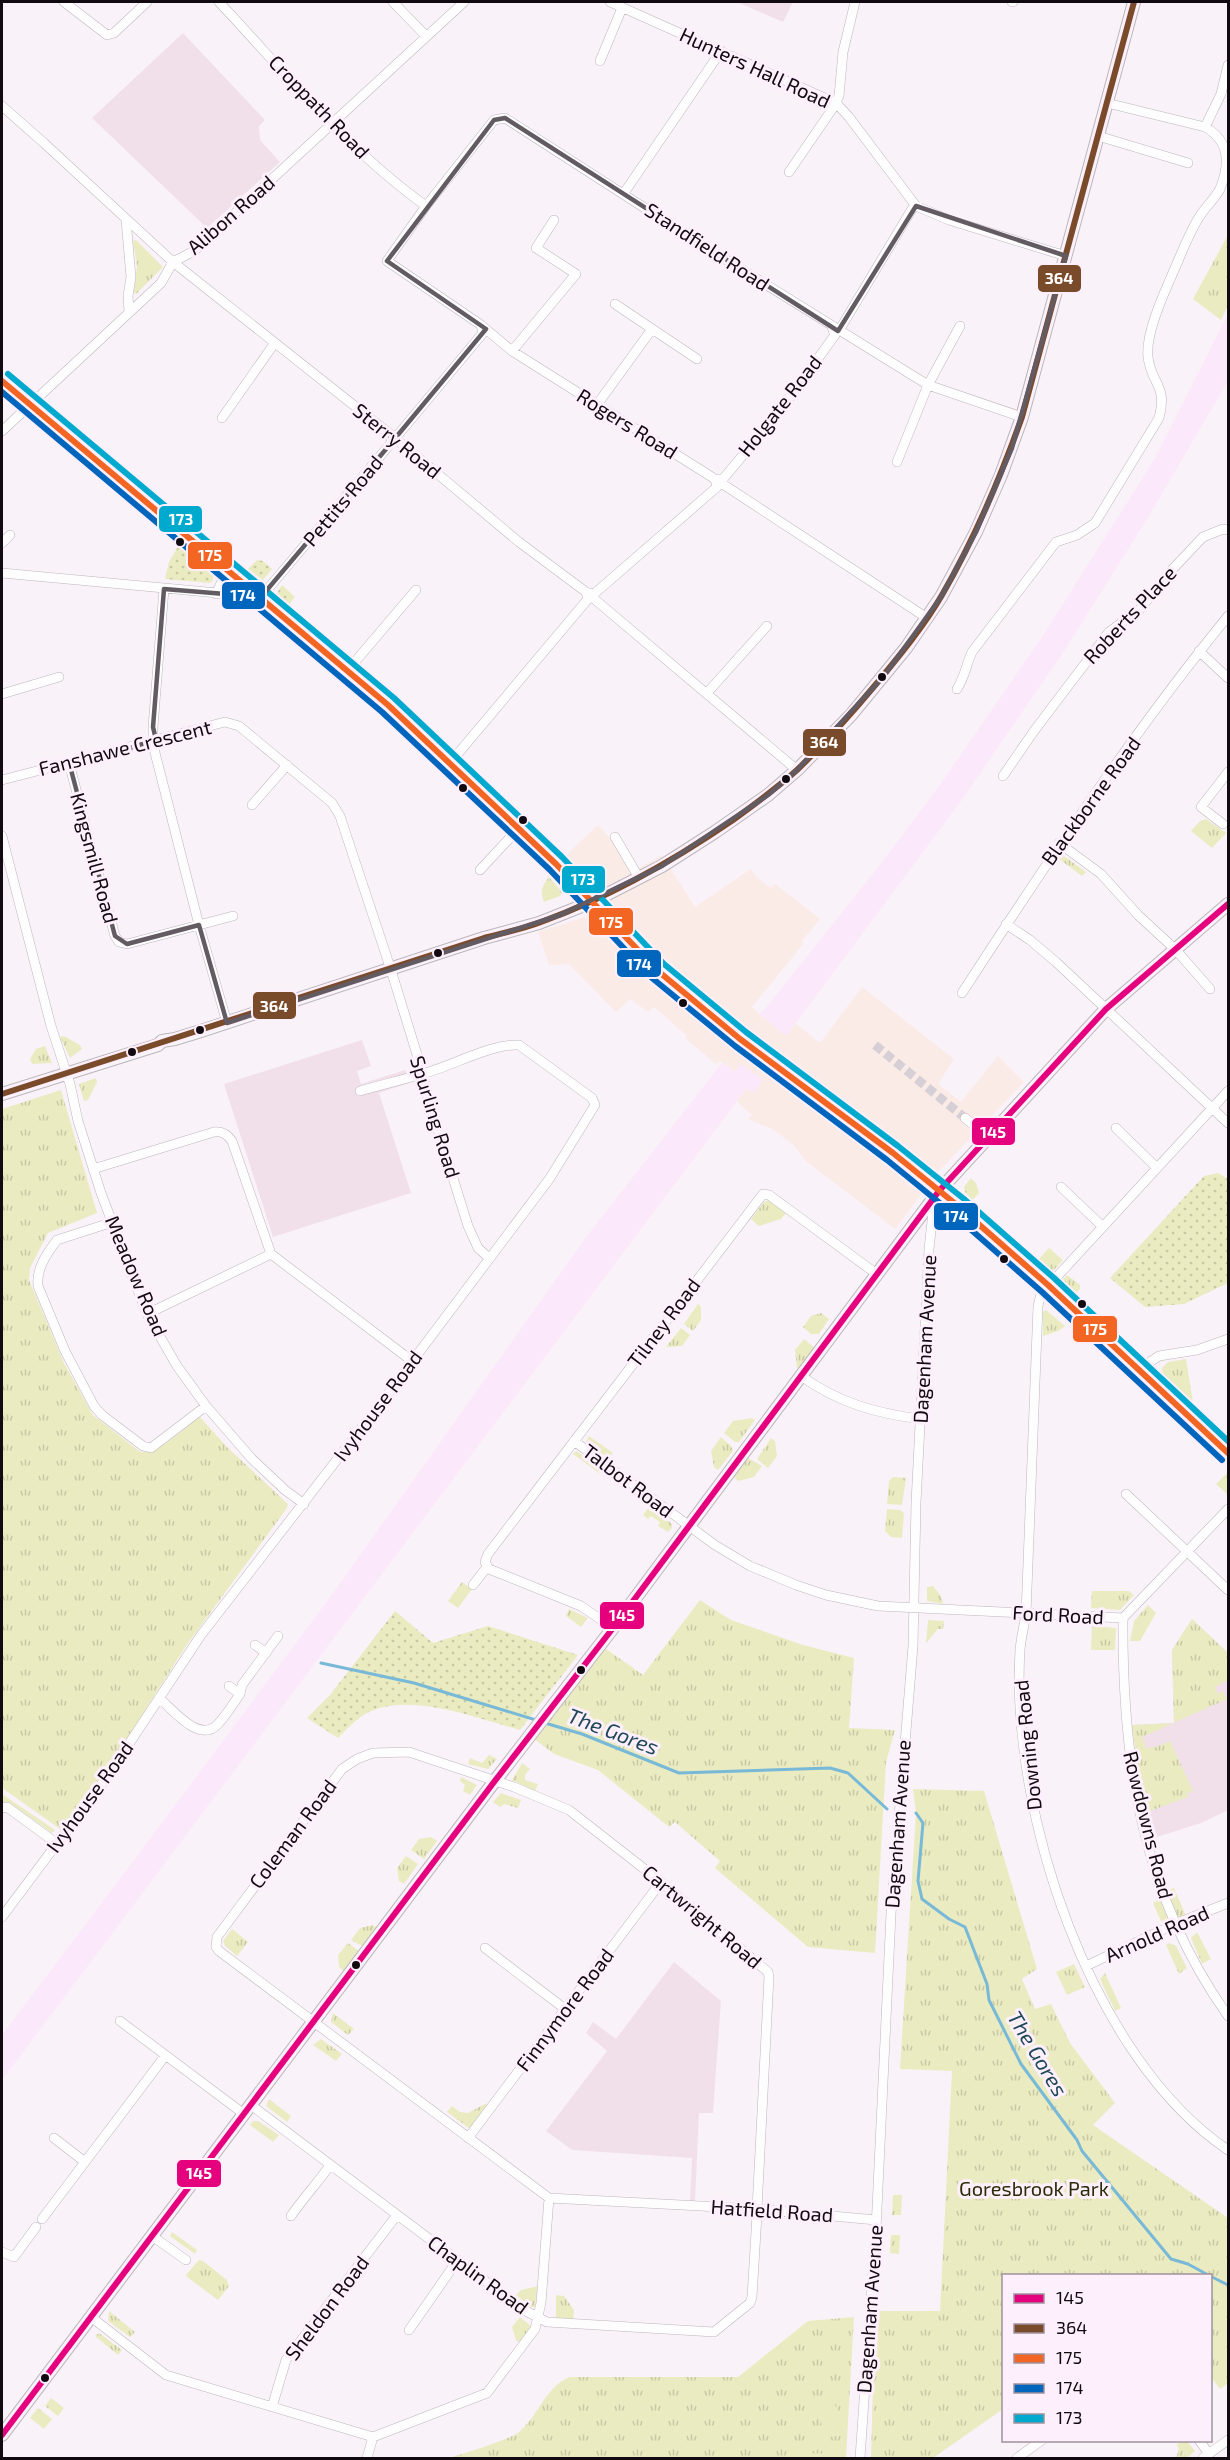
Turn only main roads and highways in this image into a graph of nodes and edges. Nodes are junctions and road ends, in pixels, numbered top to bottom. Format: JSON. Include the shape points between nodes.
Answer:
{"nodes":[{"id":1,"x":2,"y":381,"type":"edge"},
{"id":2,"x":1228,"y":1453,"type":"edge"}],
"edges":[{"from":1,"to":2,"type":"main road","via":[[348,670],[518,828],[658,971],[939,1191],[1048,1285]]}]}
